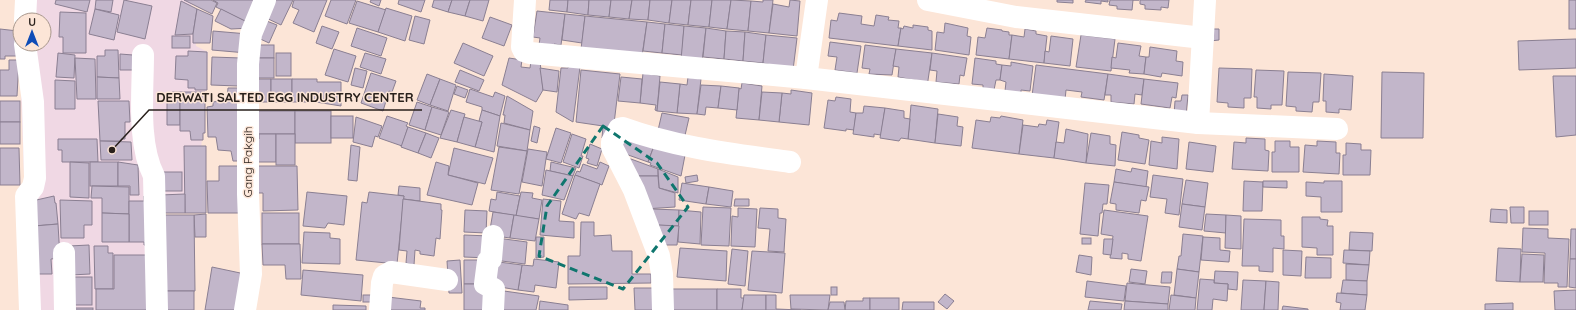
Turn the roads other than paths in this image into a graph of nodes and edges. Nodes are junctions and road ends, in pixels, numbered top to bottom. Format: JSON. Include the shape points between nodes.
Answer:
{"nodes":[{"id":1,"x":26,"y":0,"type":"edge"},
{"id":2,"x":525,"y":0,"type":"edge"},
{"id":3,"x":817,"y":0,"type":"edge"},
{"id":4,"x":928,"y":0,"type":"edge"},
{"id":5,"x":1205,"y":0,"type":"edge"},
{"id":6,"x":261,"y":8,"type":"edge"},
{"id":7,"x":1017,"y":9,"type":"edge"},
{"id":8,"x":26,"y":12,"type":"edge"},
{"id":9,"x":1203,"y":38,"type":"junction"},
{"id":10,"x":26,"y":52,"type":"edge"},
{"id":11,"x":143,"y":55,"type":"dead end"},
{"id":12,"x":806,"y":78,"type":"junction"},
{"id":13,"x":1198,"y":123,"type":"junction"},
{"id":14,"x":1337,"y":129,"type":"dead end"},
{"id":15,"x":790,"y":162,"type":"dead end"},
{"id":16,"x":492,"y":236,"type":"dead end"},
{"id":17,"x":64,"y":253,"type":"dead end"},
{"id":18,"x":447,"y":280,"type":"dead end"},
{"id":19,"x":30,"y":310,"type":"edge"},
{"id":20,"x":65,"y":310,"type":"edge"},
{"id":21,"x":158,"y":310,"type":"edge"},
{"id":22,"x":245,"y":310,"type":"edge"},
{"id":23,"x":380,"y":310,"type":"edge"},
{"id":24,"x":493,"y":310,"type":"edge"},
{"id":25,"x":663,"y":310,"type":"edge"}],
"edges":[{"from":1,"to":8,"type":"street"},
{"from":2,"to":12,"type":"street","via":[[522,47],[530,53]]},
{"from":3,"to":12,"type":"street"},
{"from":4,"to":7,"type":"street"},
{"from":5,"to":9,"type":"street"},
{"from":6,"to":22,"type":"street","name":"Gang Pakgih","via":[[251,34],[248,64],[250,274]]},
{"from":7,"to":9,"type":"street"},
{"from":9,"to":13,"type":"street"},
{"from":10,"to":19,"type":"street","via":[[33,102],[35,178],[33,188],[26,196]]},
{"from":11,"to":21,"type":"street","via":[[142,121],[148,164],[154,176]]},
{"from":12,"to":13,"type":"street"},
{"from":13,"to":14,"type":"street"},
{"from":15,"to":25,"type":"street","via":[[684,146],[619,129],[612,147],[634,190],[659,256]]},
{"from":16,"to":24,"type":"street","via":[[491,259],[488,261],[485,284],[494,288]]},
{"from":17,"to":20,"type":"street"},
{"from":18,"to":23,"type":"street","via":[[391,272],[384,276]]}]}
